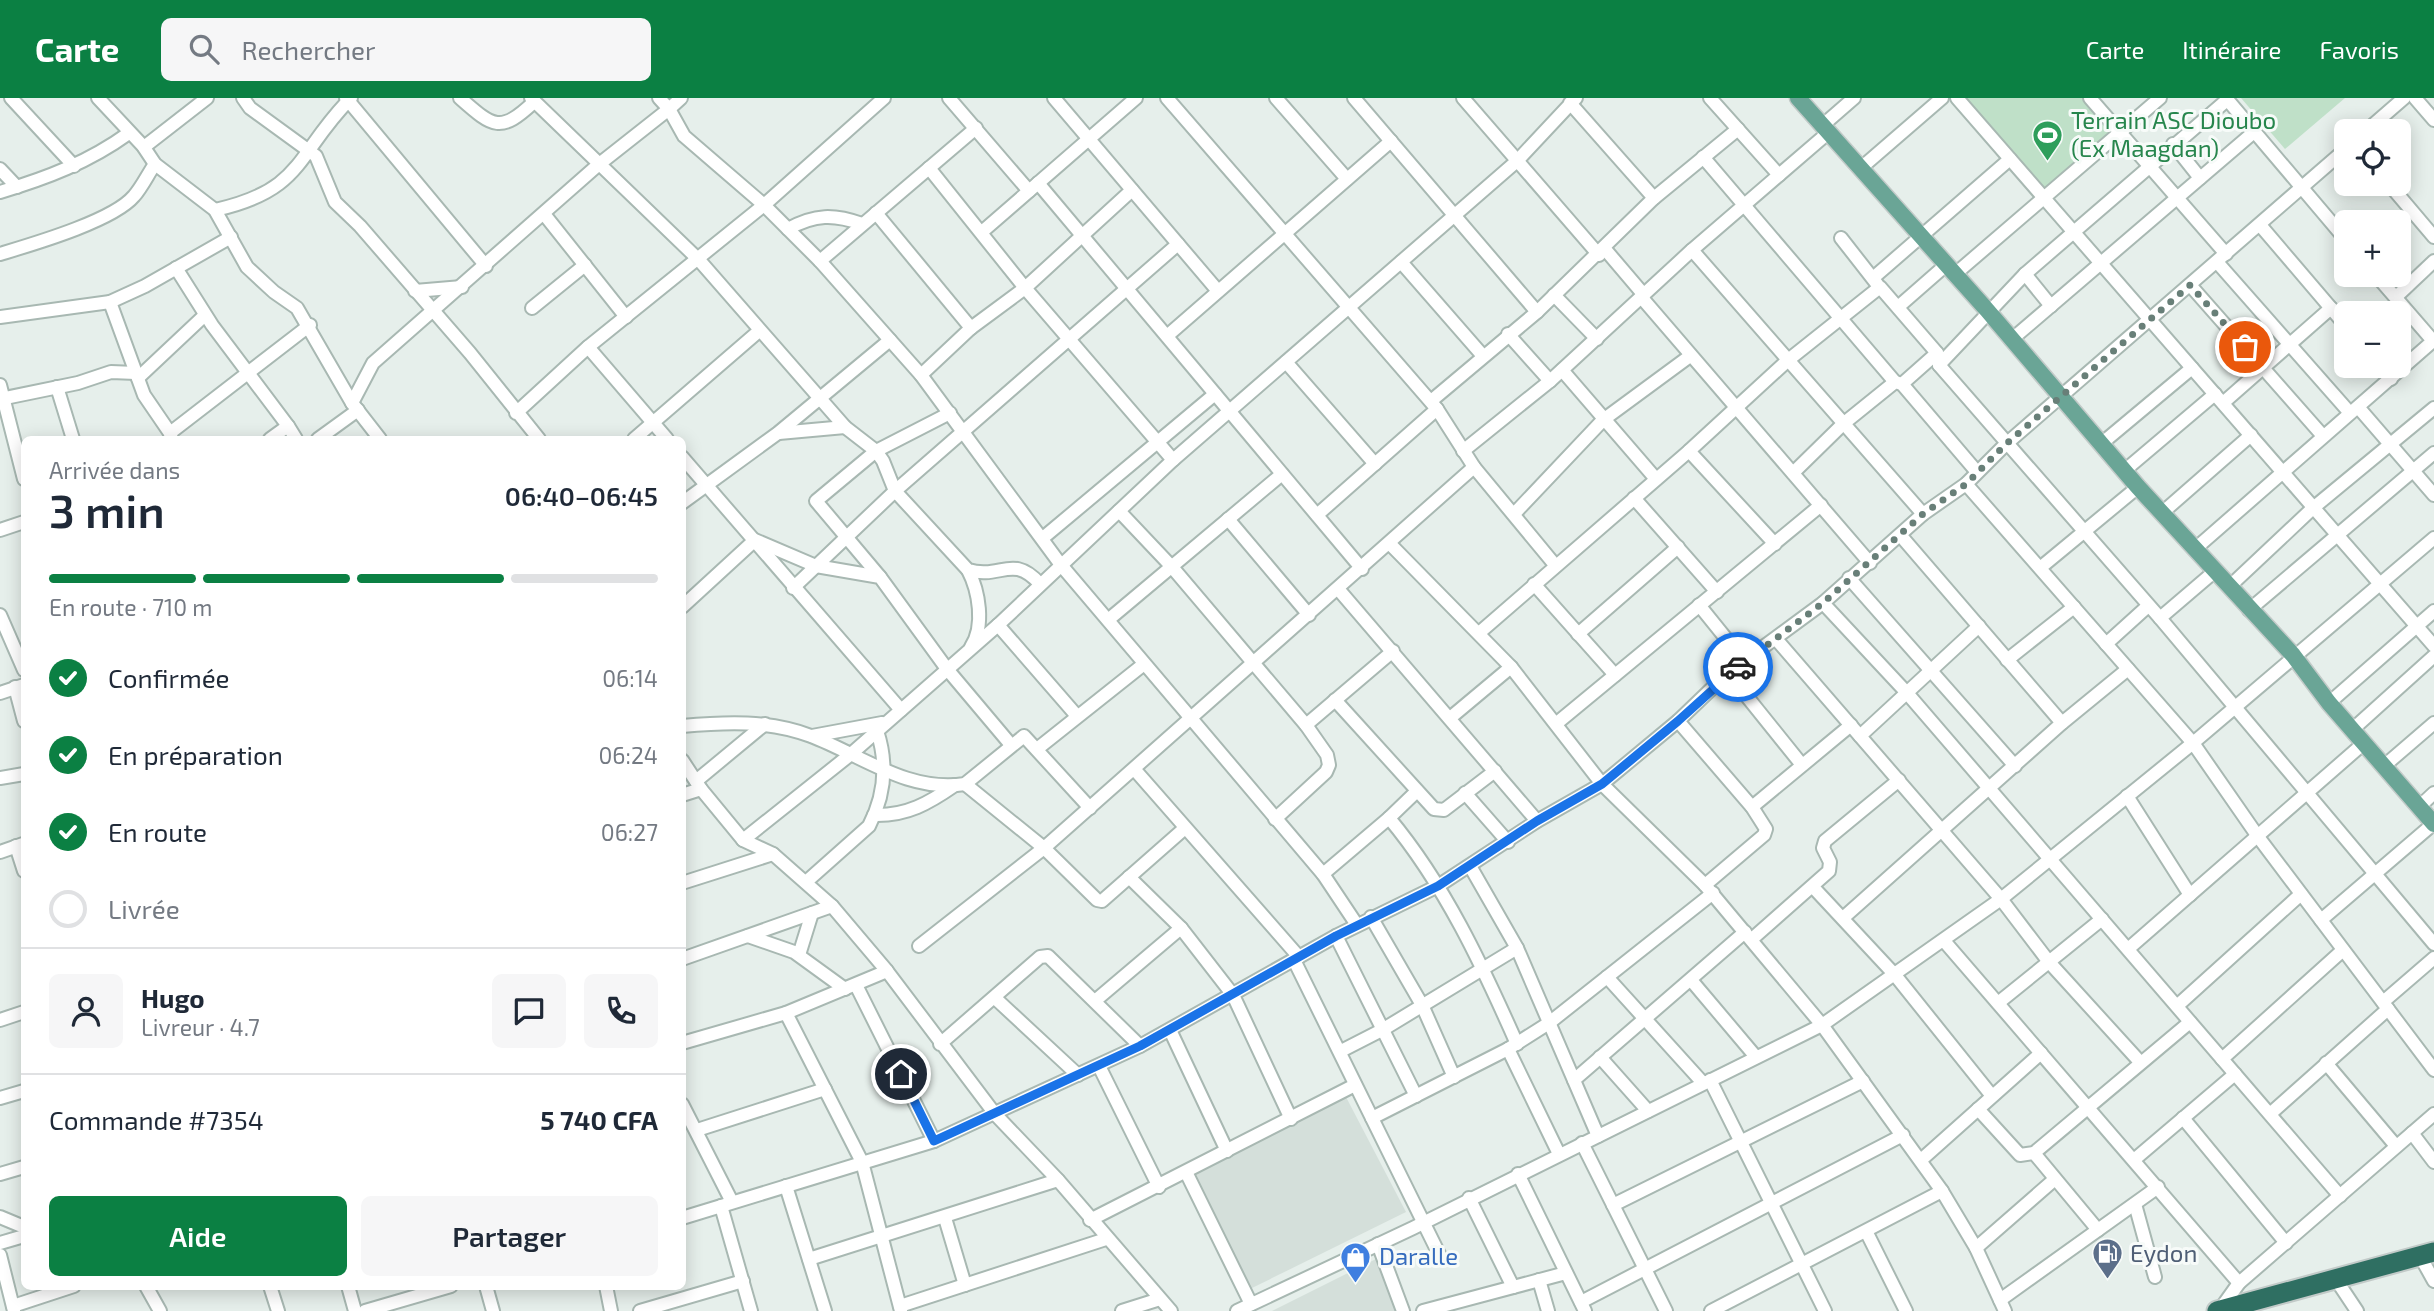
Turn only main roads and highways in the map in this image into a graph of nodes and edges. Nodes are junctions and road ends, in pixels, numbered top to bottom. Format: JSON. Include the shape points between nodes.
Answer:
{"nodes":[{"id":1,"x":1799,"y":98,"type":"edge"},
{"id":2,"x":2434,"y":824,"type":"edge"},
{"id":3,"x":2427,"y":1254,"type":"edge"},
{"id":4,"x":2274,"y":1303,"type":"edge"},
{"id":5,"x":2218,"y":1311,"type":"edge"}],
"edges":[{"from":1,"to":2,"type":"main road","via":[[2138,487],[2293,655]]},
{"from":3,"to":4,"type":"highway","via":[[2335,1278]]},
{"from":4,"to":5,"type":"highway"}]}
